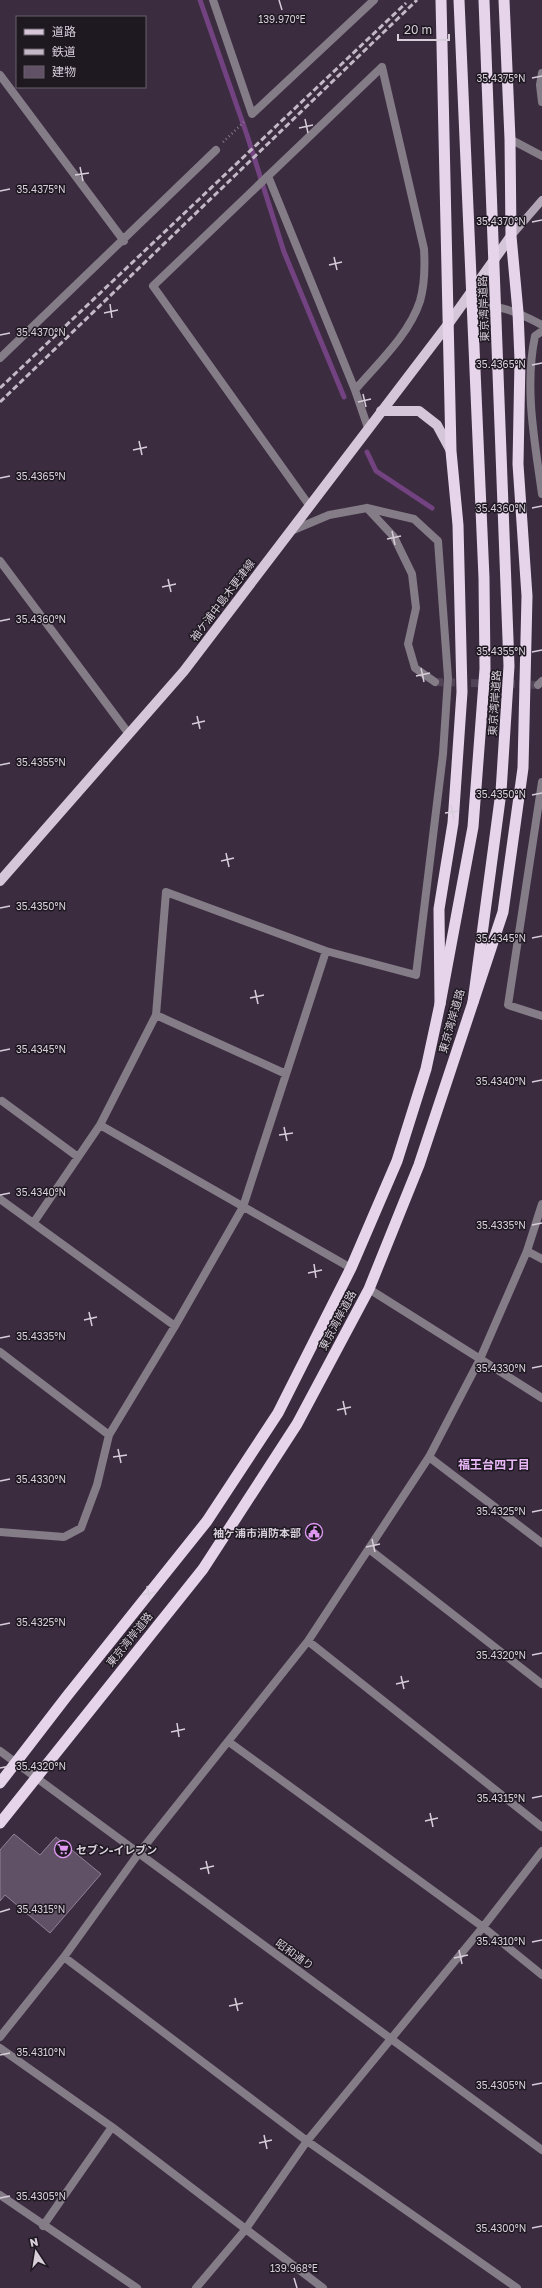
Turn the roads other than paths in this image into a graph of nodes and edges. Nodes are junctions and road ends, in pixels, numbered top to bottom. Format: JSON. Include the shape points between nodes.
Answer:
{"nodes":[{"id":1,"x":213,"y":0,"type":"edge"},
{"id":2,"x":374,"y":0,"type":"edge"},
{"id":3,"x":441,"y":0,"type":"edge"},
{"id":4,"x":459,"y":0,"type":"edge"},
{"id":5,"x":484,"y":0,"type":"edge"},
{"id":6,"x":504,"y":0,"type":"edge"},
{"id":7,"x":542,"y":73,"type":"edge"},
{"id":8,"x":0,"y":75,"type":"edge"},
{"id":9,"x":542,"y":102,"type":"edge"},
{"id":10,"x":510,"y":139,"type":"junction"},
{"id":11,"x":216,"y":150,"type":"road end"},
{"id":12,"x":542,"y":156,"type":"edge"},
{"id":13,"x":268,"y":176,"type":"junction"},
{"id":14,"x":542,"y":200,"type":"edge"},
{"id":15,"x":511,"y":236,"type":"junction"},
{"id":16,"x":124,"y":240,"type":"junction"},
{"id":17,"x":463,"y":304,"type":"junction"},
{"id":18,"x":518,"y":312,"type":"junction"},
{"id":19,"x":450,"y":323,"type":"junction"},
{"id":20,"x":542,"y":325,"type":"edge"},
{"id":21,"x":542,"y":331,"type":"edge"},
{"id":22,"x":0,"y":358,"type":"edge"},
{"id":23,"x":355,"y":390,"type":"junction"},
{"id":24,"x":381,"y":411,"type":"junction"},
{"id":25,"x":368,"y":428,"type":"junction"},
{"id":26,"x":451,"y":451,"type":"junction"},
{"id":27,"x":542,"y":494,"type":"edge"},
{"id":28,"x":309,"y":505,"type":"junction"},
{"id":29,"x":367,"y":508,"type":"junction"},
{"id":30,"x":288,"y":532,"type":"junction"},
{"id":31,"x":0,"y":561,"type":"edge"},
{"id":32,"x":435,"y":682,"type":"tunnel mouth"},
{"id":33,"x":129,"y":734,"type":"junction"},
{"id":34,"x":542,"y":782,"type":"edge"},
{"id":35,"x":0,"y":881,"type":"edge"},
{"id":36,"x":326,"y":950,"type":"junction"},
{"id":37,"x":473,"y":1002,"type":"junction"},
{"id":38,"x":440,"y":1004,"type":"junction"},
{"id":39,"x":156,"y":1015,"type":"junction"},
{"id":40,"x":542,"y":1016,"type":"edge"},
{"id":41,"x":286,"y":1074,"type":"junction"},
{"id":42,"x":2,"y":1101,"type":"dead end"},
{"id":43,"x":100,"y":1125,"type":"junction"},
{"id":44,"x":78,"y":1157,"type":"junction"},
{"id":45,"x":0,"y":1199,"type":"edge"},
{"id":46,"x":542,"y":1204,"type":"edge"},
{"id":47,"x":243,"y":1207,"type":"junction"},
{"id":48,"x":34,"y":1222,"type":"junction"},
{"id":49,"x":527,"y":1251,"type":"junction"},
{"id":50,"x":542,"y":1259,"type":"edge"},
{"id":51,"x":352,"y":1268,"type":"junction"},
{"id":52,"x":369,"y":1289,"type":"junction"},
{"id":53,"x":175,"y":1326,"type":"junction"},
{"id":54,"x":0,"y":1352,"type":"edge"},
{"id":55,"x":480,"y":1359,"type":"junction"},
{"id":56,"x":542,"y":1398,"type":"edge"},
{"id":57,"x":109,"y":1435,"type":"junction"},
{"id":58,"x":429,"y":1457,"type":"junction"},
{"id":59,"x":0,"y":1532,"type":"edge"},
{"id":60,"x":542,"y":1543,"type":"edge"},
{"id":61,"x":369,"y":1549,"type":"junction"},
{"id":62,"x":308,"y":1641,"type":"junction"},
{"id":63,"x":542,"y":1684,"type":"edge"},
{"id":64,"x":229,"y":1742,"type":"junction"},
{"id":65,"x":0,"y":1751,"type":"edge"},
{"id":66,"x":15,"y":1763,"type":"junction"},
{"id":67,"x":34,"y":1778,"type":"junction"},
{"id":68,"x":0,"y":1783,"type":"edge"},
{"id":69,"x":0,"y":1823,"type":"edge"},
{"id":70,"x":542,"y":1827,"type":"edge"},
{"id":71,"x":542,"y":1851,"type":"edge"},
{"id":72,"x":139,"y":1853,"type":"junction"},
{"id":73,"x":483,"y":1928,"type":"junction"},
{"id":74,"x":64,"y":1957,"type":"junction"},
{"id":75,"x":542,"y":1975,"type":"edge"},
{"id":76,"x":0,"y":2037,"type":"edge"},
{"id":77,"x":391,"y":2038,"type":"junction"},
{"id":78,"x":0,"y":2048,"type":"edge"},
{"id":79,"x":112,"y":2127,"type":"junction"},
{"id":80,"x":307,"y":2141,"type":"junction"},
{"id":81,"x":542,"y":2150,"type":"edge"},
{"id":82,"x":0,"y":2195,"type":"edge"},
{"id":83,"x":43,"y":2226,"type":"junction"},
{"id":84,"x":245,"y":2230,"type":"junction"},
{"id":85,"x":137,"y":2288,"type":"edge"},
{"id":86,"x":196,"y":2288,"type":"edge"},
{"id":87,"x":323,"y":2288,"type":"edge"},
{"id":88,"x":517,"y":2288,"type":"edge"}],
"edges":[{"from":1,"to":2,"type":"street","via":[[252,114]]},
{"from":3,"to":19,"type":"highway"},
{"from":4,"to":38,"type":"highway","name":"東京湾岸道路","bridge":true,"via":[[486,669],[473,826]]},
{"from":5,"to":37,"type":"highway","name":"東京湾岸道路","bridge":true,"via":[[509,666],[501,792]]},
{"from":6,"to":10,"type":"highway"},
{"from":7,"to":9,"type":"street"},
{"from":8,"to":16,"type":"street"},
{"from":10,"to":12,"type":"street"},
{"from":10,"to":15,"type":"highway"},
{"from":11,"to":16,"type":"street"},
{"from":13,"to":23,"type":"street"},
{"from":13,"to":23,"type":"street","via":[[382,67],[424,249],[425,274],[420,301],[406,328]]},
{"from":13,"to":28,"type":"street","via":[[153,286]]},
{"from":14,"to":15,"type":"main road"},
{"from":15,"to":17,"type":"main road","name":"袖ケ浦中島木更津線"},
{"from":15,"to":18,"type":"highway"},
{"from":16,"to":22,"type":"street"},
{"from":17,"to":18,"type":"street","via":[[489,304]]},
{"from":17,"to":19,"type":"main road","name":"袖ケ浦中島木更津線"},
{"from":18,"to":20,"type":"street"},
{"from":18,"to":37,"type":"highway","via":[[518,464],[528,596],[523,768],[503,912]]},
{"from":19,"to":24,"type":"main road","name":"袖ケ浦中島木更津線"},
{"from":19,"to":26,"type":"highway"},
{"from":21,"to":27,"type":"street","via":[[535,336],[531,355],[532,420]]},
{"from":23,"to":25,"type":"street"},
{"from":24,"to":25,"type":"main road","name":"袖ケ浦中島木更津線"},
{"from":24,"to":26,"type":"main road","via":[[419,411],[437,425]]},
{"from":25,"to":28,"type":"main road","name":"袖ケ浦中島木更津線"},
{"from":26,"to":38,"type":"highway","via":[[458,525],[462,692],[453,823],[439,909]]},
{"from":28,"to":30,"type":"main road","name":"袖ケ浦中島木更津線"},
{"from":29,"to":30,"type":"street","via":[[329,515]]},
{"from":29,"to":32,"type":"street","via":[[394,537],[412,574],[416,608],[408,644],[415,668]]},
{"from":29,"to":36,"type":"street","via":[[414,519],[438,541],[448,678],[443,754],[416,975]]},
{"from":30,"to":33,"type":"main road","name":"袖ケ浦中島木更津線","via":[[184,671]]},
{"from":31,"to":33,"type":"street"},
{"from":33,"to":35,"type":"main road","name":"袖ケ浦中島木更津線"},
{"from":34,"to":40,"type":"street","via":[[508,1005]]},
{"from":36,"to":39,"type":"street","via":[[166,892]]},
{"from":36,"to":41,"type":"street"},
{"from":37,"to":52,"type":"highway","name":"東京湾岸道路","via":[[419,1165]]},
{"from":38,"to":51,"type":"highway","name":"東京湾岸道路","via":[[426,1069],[397,1161]]},
{"from":39,"to":41,"type":"street"},
{"from":39,"to":43,"type":"street"},
{"from":41,"to":47,"type":"street"},
{"from":42,"to":44,"type":"street"},
{"from":43,"to":44,"type":"street"},
{"from":43,"to":47,"type":"street"},
{"from":44,"to":48,"type":"street"},
{"from":45,"to":48,"type":"street"},
{"from":46,"to":49,"type":"street"},
{"from":47,"to":51,"type":"street"},
{"from":47,"to":53,"type":"street"},
{"from":48,"to":53,"type":"street"},
{"from":49,"to":50,"type":"street"},
{"from":49,"to":55,"type":"street"},
{"from":51,"to":66,"type":"highway","name":"東京湾岸道路","via":[[278,1413],[208,1521]]},
{"from":52,"to":55,"type":"street"},
{"from":52,"to":67,"type":"highway","name":"東京湾岸道路","via":[[297,1424],[203,1569]]},
{"from":53,"to":57,"type":"street"},
{"from":54,"to":57,"type":"street"},
{"from":55,"to":56,"type":"street"},
{"from":55,"to":58,"type":"street"},
{"from":57,"to":59,"type":"street","via":[[97,1485],[82,1528],[64,1537]]},
{"from":58,"to":60,"type":"street"},
{"from":58,"to":61,"type":"street"},
{"from":61,"to":62,"type":"street"},
{"from":61,"to":63,"type":"street"},
{"from":62,"to":64,"type":"street"},
{"from":62,"to":70,"type":"street"},
{"from":64,"to":72,"type":"street"},
{"from":64,"to":73,"type":"street"},
{"from":65,"to":66,"type":"street"},
{"from":66,"to":67,"type":"street","name":"昭和通り"},
{"from":66,"to":68,"type":"highway","name":"東京湾岸道路"},
{"from":67,"to":69,"type":"highway","name":"東京湾岸道路"},
{"from":67,"to":72,"type":"street","name":"昭和通り"},
{"from":71,"to":73,"type":"street"},
{"from":72,"to":74,"type":"street"},
{"from":72,"to":77,"type":"street","name":"昭和通り"},
{"from":73,"to":75,"type":"street"},
{"from":73,"to":77,"type":"street"},
{"from":74,"to":76,"type":"street"},
{"from":74,"to":80,"type":"street"},
{"from":77,"to":80,"type":"street"},
{"from":77,"to":81,"type":"street","name":"昭和通り"},
{"from":78,"to":79,"type":"street"},
{"from":79,"to":83,"type":"street"},
{"from":79,"to":84,"type":"street"},
{"from":80,"to":84,"type":"street"},
{"from":80,"to":88,"type":"street"},
{"from":82,"to":83,"type":"street"},
{"from":83,"to":85,"type":"street"},
{"from":84,"to":86,"type":"street"},
{"from":84,"to":87,"type":"street"}]}
